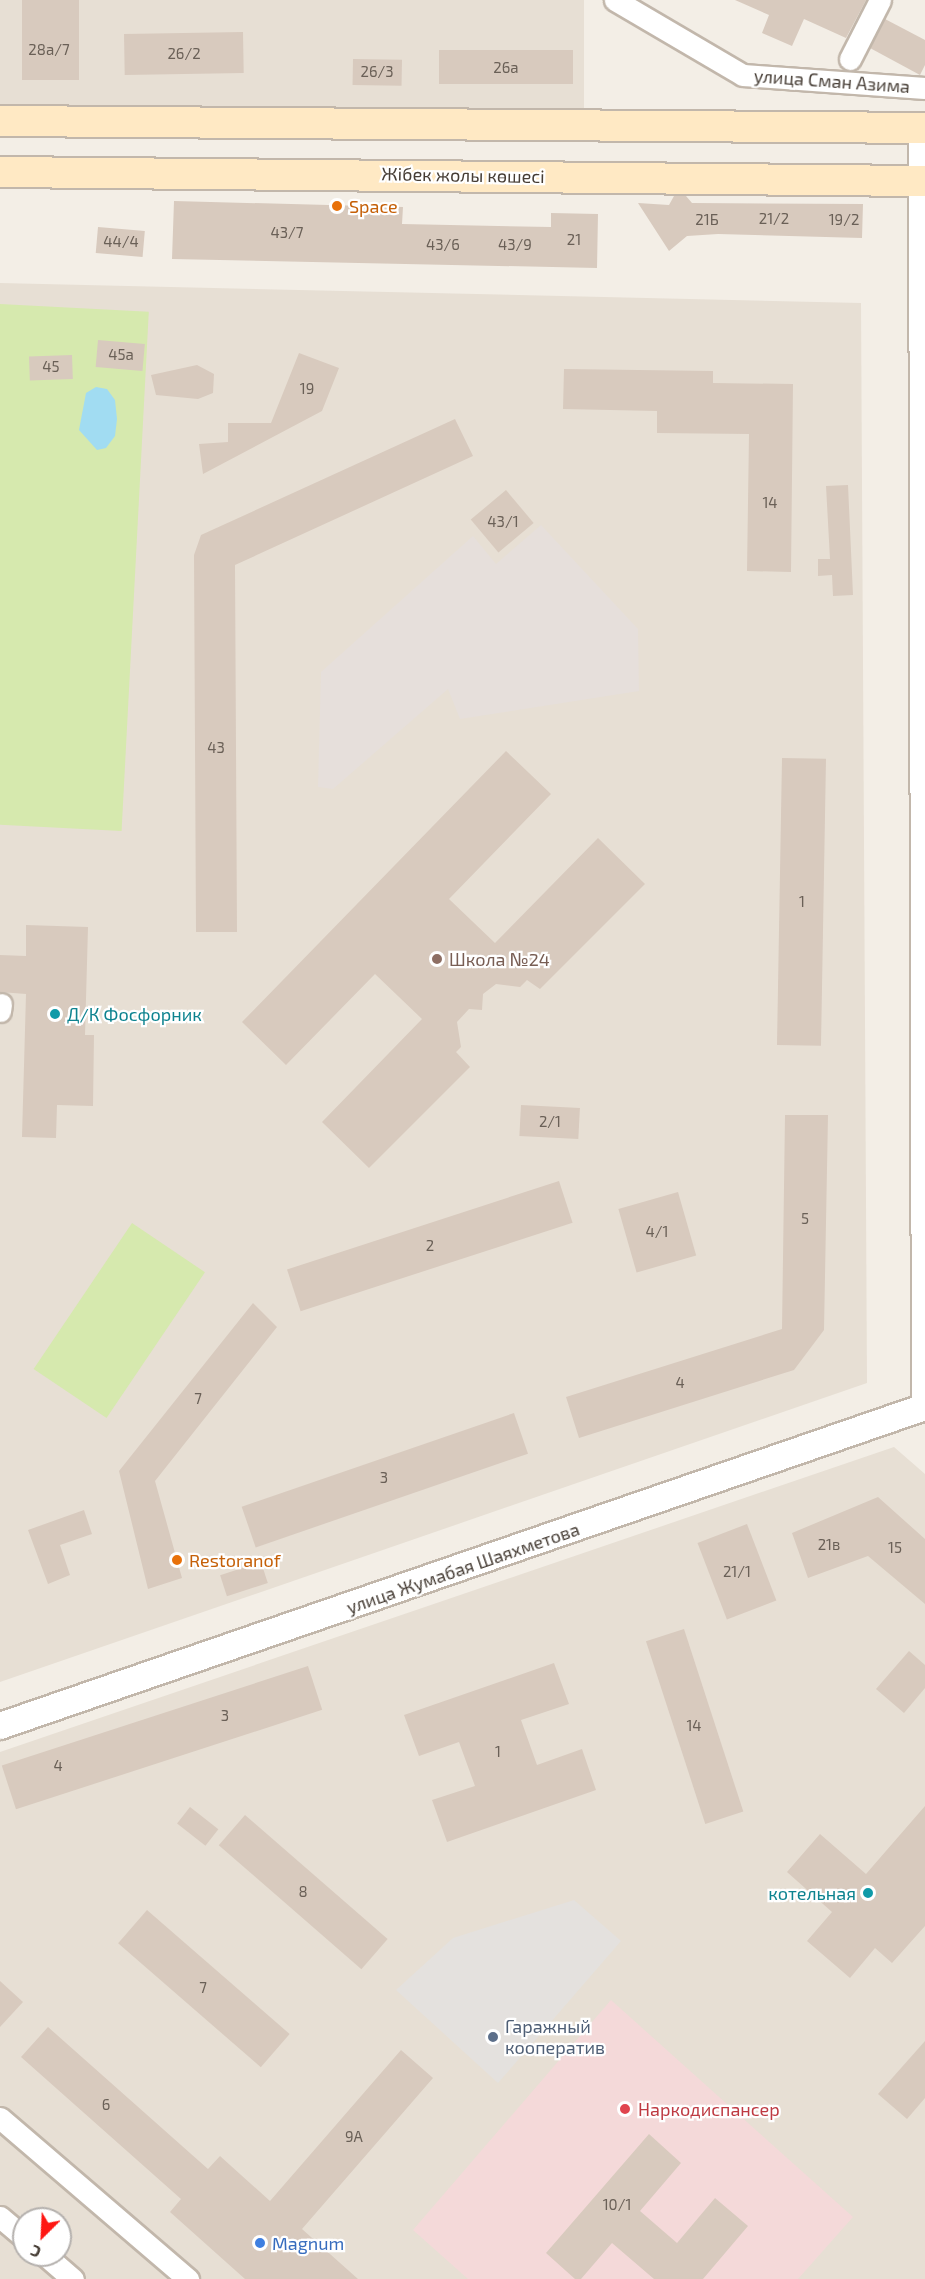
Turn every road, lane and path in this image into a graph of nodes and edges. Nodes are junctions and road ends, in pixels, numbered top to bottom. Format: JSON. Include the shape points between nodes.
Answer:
{"nodes":[{"id":1,"x":615,"y":0,"type":"edge"},
{"id":2,"x":880,"y":0,"type":"edge"},
{"id":3,"x":850,"y":59,"type":"dead end"},
{"id":4,"x":925,"y":88,"type":"edge"},
{"id":5,"x":0,"y":121,"type":"edge"},
{"id":6,"x":923,"y":128,"type":"edge"},
{"id":7,"x":0,"y":172,"type":"edge"},
{"id":8,"x":924,"y":181,"type":"edge"},
{"id":9,"x":1,"y":1004,"type":"edge"},
{"id":10,"x":0,"y":1011,"type":"edge"},
{"id":11,"x":925,"y":1408,"type":"edge"},
{"id":12,"x":0,"y":1726,"type":"edge"},
{"id":13,"x":0,"y":2118,"type":"edge"},
{"id":14,"x":0,"y":2217,"type":"edge"},
{"id":15,"x":12,"y":2227,"type":"edge"},
{"id":16,"x":59,"y":2267,"type":"edge"},
{"id":17,"x":73,"y":2279,"type":"edge"},
{"id":18,"x":188,"y":2279,"type":"edge"}],
"edges":[{"from":1,"to":4,"type":"street","name":"улица Сман Азима","via":[[743,75]]},
{"from":2,"to":3,"type":"street"},
{"from":5,"to":6,"type":"main road"},
{"from":6,"to":8,"type":"street"},
{"from":7,"to":8,"type":"main road","name":"Жібек жолы көшесі"},
{"from":8,"to":11,"type":"street"},
{"from":9,"to":10,"type":"street"},
{"from":11,"to":12,"type":"street","name":"улица Жумабая Шаяхметова"},
{"from":13,"to":18,"type":"street"},
{"from":14,"to":15,"type":"street"},
{"from":16,"to":17,"type":"street"}]}
